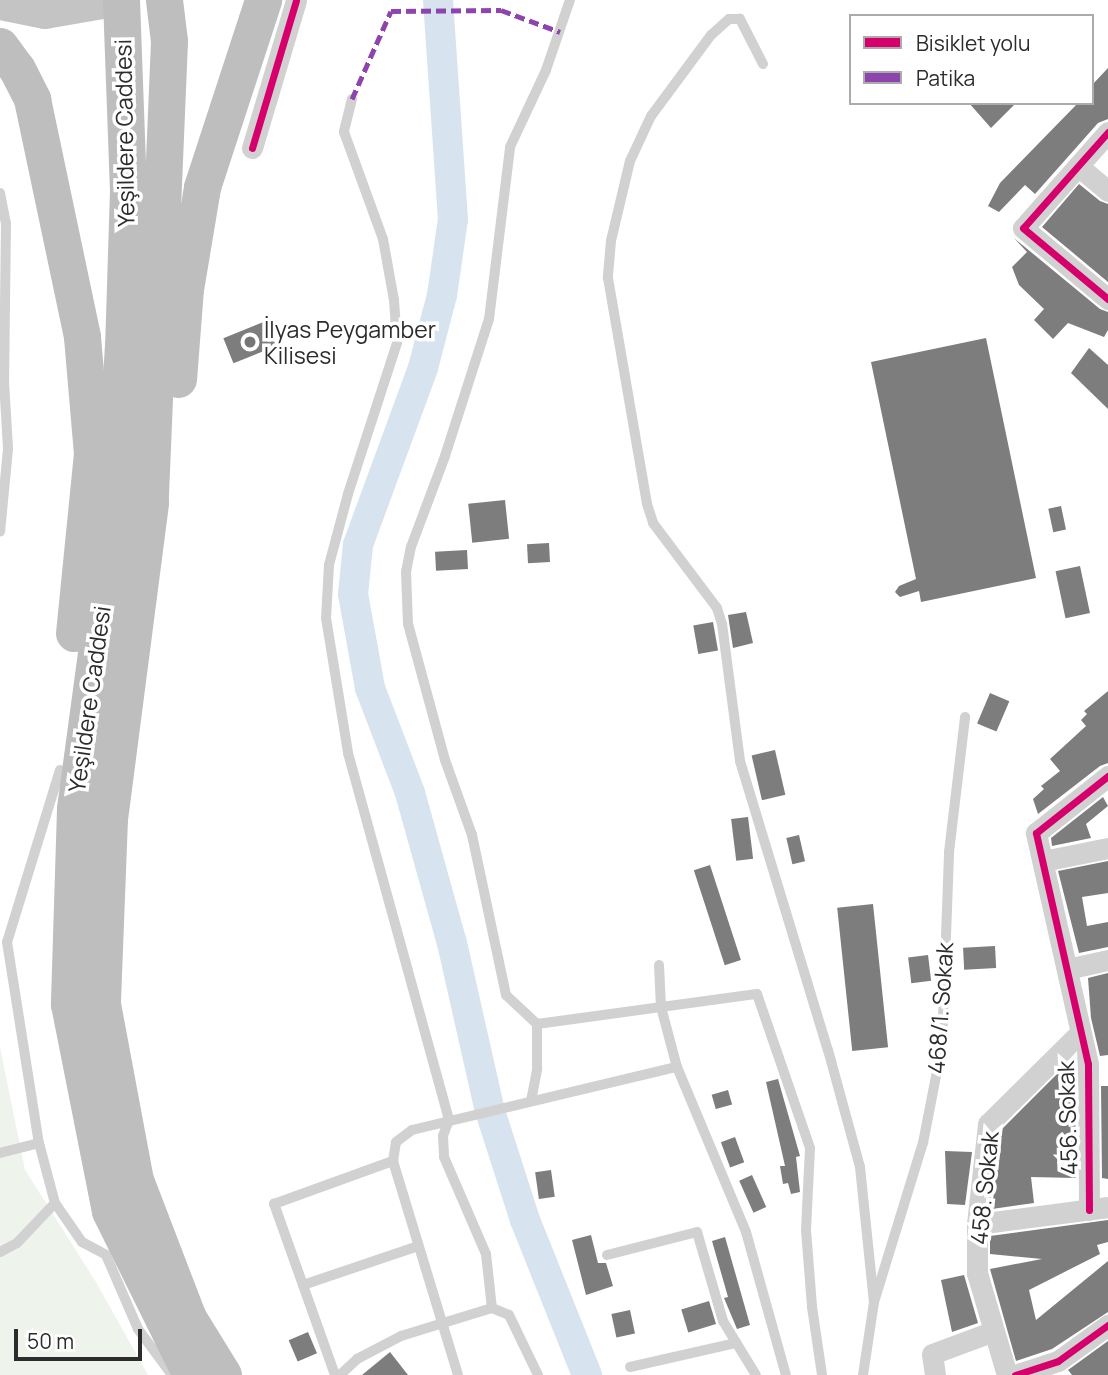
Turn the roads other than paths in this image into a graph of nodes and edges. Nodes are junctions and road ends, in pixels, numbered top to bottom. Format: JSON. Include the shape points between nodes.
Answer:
{"nodes":[{"id":1,"x":120,"y":0,"type":"edge"},
{"id":2,"x":164,"y":0,"type":"edge"},
{"id":3,"x":263,"y":0,"type":"edge"},
{"id":4,"x":296,"y":0,"type":"edge"},
{"id":5,"x":570,"y":0,"type":"edge"},
{"id":6,"x":0,"y":5,"type":"edge"},
{"id":7,"x":0,"y":46,"type":"edge"},
{"id":8,"x":763,"y":64,"type":"dead end"},
{"id":9,"x":352,"y":99,"type":"dead end"},
{"id":10,"x":1108,"y":132,"type":"edge"},
{"id":11,"x":252,"y":148,"type":"dead end"},
{"id":12,"x":1078,"y":166,"type":"junction"},
{"id":13,"x":1108,"y":191,"type":"edge"},
{"id":14,"x":0,"y":193,"type":"edge"},
{"id":15,"x":1,"y":297,"type":"edge"},
{"id":16,"x":1108,"y":299,"type":"edge"},
{"id":17,"x":2,"y":379,"type":"edge"},
{"id":18,"x":0,"y":531,"type":"edge"},
{"id":19,"x":965,"y":717,"type":"dead end"},
{"id":20,"x":60,"y":769,"type":"junction"},
{"id":21,"x":1108,"y":776,"type":"edge"},
{"id":22,"x":109,"y":818,"type":"junction"},
{"id":23,"x":1108,"y":848,"type":"edge"},
{"id":24,"x":1043,"y":861,"type":"junction"},
{"id":25,"x":1108,"y":960,"type":"edge"},
{"id":26,"x":659,"y":965,"type":"dead end"},
{"id":27,"x":1067,"y":968,"type":"junction"},
{"id":28,"x":69,"y":1004,"type":"junction"},
{"id":29,"x":661,"y":1007,"type":"junction"},
{"id":30,"x":537,"y":1024,"type":"junction"},
{"id":31,"x":1080,"y":1033,"type":"junction"},
{"id":32,"x":1098,"y":1063,"type":"edge"},
{"id":33,"x":677,"y":1067,"type":"junction"},
{"id":34,"x":531,"y":1101,"type":"junction"},
{"id":35,"x":449,"y":1120,"type":"junction"},
{"id":36,"x":39,"y":1143,"type":"junction"},
{"id":37,"x":0,"y":1153,"type":"edge"},
{"id":38,"x":393,"y":1161,"type":"junction"},
{"id":39,"x":55,"y":1203,"type":"junction"},
{"id":40,"x":1098,"y":1209,"type":"edge"},
{"id":41,"x":977,"y":1224,"type":"junction"},
{"id":42,"x":418,"y":1246,"type":"junction"},
{"id":43,"x":0,"y":1252,"type":"edge"},
{"id":44,"x":607,"y":1255,"type":"dead end"},
{"id":45,"x":303,"y":1285,"type":"junction"},
{"id":46,"x":874,"y":1302,"type":"junction"},
{"id":47,"x":492,"y":1308,"type":"junction"},
{"id":48,"x":441,"y":1322,"type":"junction"},
{"id":49,"x":1108,"y":1325,"type":"edge"},
{"id":50,"x":994,"y":1331,"type":"junction"},
{"id":51,"x":736,"y":1343,"type":"junction"},
{"id":52,"x":630,"y":1367,"type":"dead end"},
{"id":53,"x":172,"y":1375,"type":"edge"},
{"id":54,"x":191,"y":1375,"type":"edge"},
{"id":55,"x":223,"y":1375,"type":"edge"},
{"id":56,"x":337,"y":1375,"type":"edge"},
{"id":57,"x":458,"y":1375,"type":"edge"},
{"id":58,"x":538,"y":1375,"type":"edge"},
{"id":59,"x":756,"y":1375,"type":"edge"},
{"id":60,"x":786,"y":1375,"type":"edge"},
{"id":61,"x":822,"y":1375,"type":"edge"},
{"id":62,"x":863,"y":1375,"type":"edge"},
{"id":63,"x":935,"y":1375,"type":"edge"},
{"id":64,"x":1007,"y":1375,"type":"edge"},
{"id":65,"x":1015,"y":1375,"type":"edge"}],
"edges":[{"from":1,"to":6,"type":"main road","via":[[45,13]]},
{"from":1,"to":28,"type":"highway","name":"Yeşildere Caddesi","via":[[128,190],[123,345],[111,542],[75,809]]},
{"from":2,"to":22,"type":"highway","name":"Yeşildere Caddesi","via":[[169,41],[150,503]]},
{"from":3,"to":22,"type":"highway","via":[[214,143],[196,212],[185,289],[157,631],[143,729]]},
{"from":4,"to":11,"type":"street"},
{"from":5,"to":30,"type":"lane","via":[[546,69],[510,146],[489,319],[406,572],[408,624],[445,760],[472,835],[506,995]]},
{"from":7,"to":20,"type":"highway","via":[[32,99],[82,337],[92,453]]},
{"from":8,"to":46,"type":"lane","via":[[740,19],[729,19],[651,116],[630,161],[611,241],[608,278],[650,513],[666,542],[717,608],[722,624],[740,761],[860,1167]]},
{"from":9,"to":35,"type":"lane","via":[[344,132],[383,239],[397,343],[329,565],[326,618],[348,753]]},
{"from":10,"to":12,"type":"street"},
{"from":12,"to":13,"type":"street"},
{"from":12,"to":16,"type":"street","via":[[1023,228]]},
{"from":14,"to":15,"type":"lane","via":[[6,223]]},
{"from":15,"to":17,"type":"lane"},
{"from":17,"to":18,"type":"lane","via":[[8,449]]},
{"from":19,"to":46,"type":"lane","name":"468/1. Sokak","via":[[949,852],[942,1045],[923,1143]]},
{"from":20,"to":28,"type":"highway"},
{"from":20,"to":36,"type":"lane","via":[[7,942]]},
{"from":21,"to":24,"type":"street","name":"456. Sokak","via":[[1036,833]]},
{"from":22,"to":55,"type":"highway","name":"Yeşildere Caddesi","via":[[102,1004],[135,1180],[188,1318]]},
{"from":23,"to":24,"type":"street"},
{"from":24,"to":27,"type":"street","name":"456. Sokak"},
{"from":25,"to":27,"type":"street"},
{"from":26,"to":29,"type":"lane"},
{"from":27,"to":31,"type":"street","name":"456. Sokak"},
{"from":28,"to":54,"type":"highway","name":"Yeşildere Caddesi","via":[[110,1211]]},
{"from":29,"to":30,"type":"lane"},
{"from":29,"to":33,"type":"lane"},
{"from":29,"to":61,"type":"lane","via":[[757,993],[810,1147],[806,1230]]},
{"from":30,"to":34,"type":"lane"},
{"from":31,"to":32,"type":"street","name":"456. Sokak"},
{"from":31,"to":41,"type":"street","name":"458. Sokak","via":[[988,1124]]},
{"from":32,"to":40,"type":"street","name":"456. Sokak"},
{"from":33,"to":34,"type":"lane"},
{"from":33,"to":60,"type":"lane","via":[[746,1232]]},
{"from":34,"to":35,"type":"lane"},
{"from":35,"to":38,"type":"lane","via":[[404,1135],[396,1142]]},
{"from":35,"to":47,"type":"lane","via":[[443,1136],[444,1157],[486,1254]]},
{"from":36,"to":37,"type":"lane"},
{"from":36,"to":39,"type":"lane"},
{"from":38,"to":42,"type":"lane"},
{"from":38,"to":45,"type":"lane","via":[[274,1204]]},
{"from":39,"to":43,"type":"lane","via":[[17,1243]]},
{"from":39,"to":53,"type":"lane","via":[[82,1242],[106,1255],[138,1329]]},
{"from":40,"to":41,"type":"street"},
{"from":41,"to":50,"type":"street","name":"458. Sokak","via":[[977,1273]]},
{"from":42,"to":45,"type":"lane"},
{"from":42,"to":48,"type":"lane"},
{"from":44,"to":51,"type":"lane","via":[[697,1232],[723,1321]]},
{"from":45,"to":56,"type":"lane"},
{"from":46,"to":62,"type":"lane","name":"468/1. Sokak"},
{"from":47,"to":48,"type":"lane"},
{"from":47,"to":58,"type":"lane","via":[[509,1315]]},
{"from":48,"to":56,"type":"lane","via":[[401,1336]]},
{"from":48,"to":57,"type":"lane"},
{"from":49,"to":65,"type":"street","via":[[1058,1361]]},
{"from":50,"to":63,"type":"street","via":[[932,1354]]},
{"from":50,"to":64,"type":"street","name":"458. Sokak"},
{"from":51,"to":52,"type":"lane"},
{"from":51,"to":59,"type":"lane"}]}
